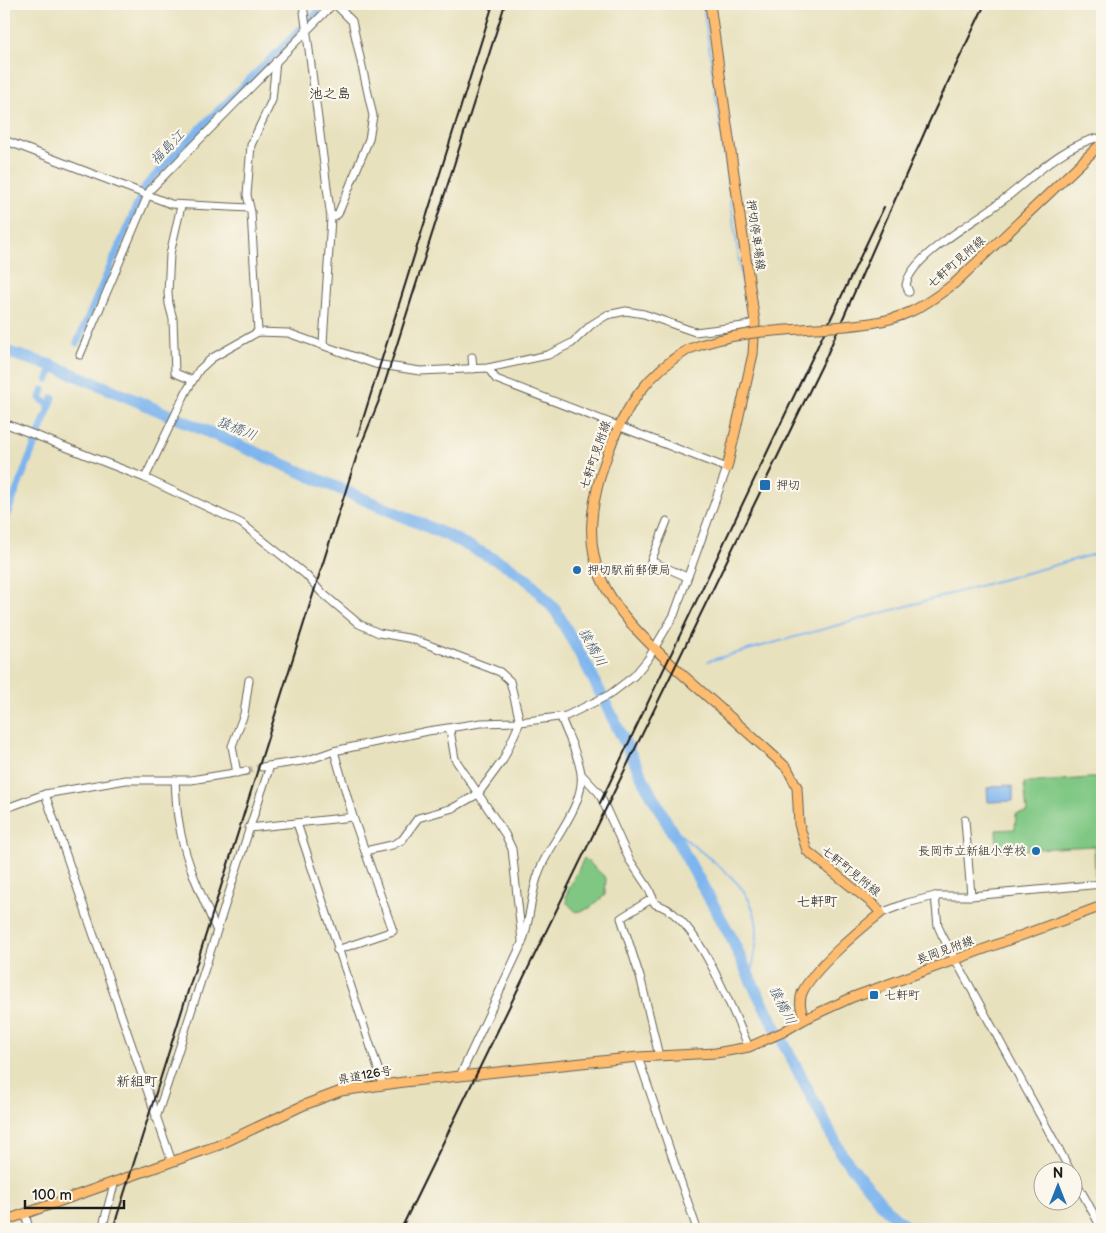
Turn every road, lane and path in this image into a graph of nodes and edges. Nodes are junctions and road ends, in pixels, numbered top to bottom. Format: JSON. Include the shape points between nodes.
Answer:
{"nodes":[{"id":1,"x":303,"y":4,"type":"edge"},
{"id":2,"x":334,"y":4,"type":"edge"},
{"id":3,"x":710,"y":4,"type":"edge"},
{"id":4,"x":306,"y":30,"type":"junction"},
{"id":5,"x":276,"y":61,"type":"junction"},
{"id":6,"x":4,"y":140,"type":"edge"},
{"id":7,"x":1102,"y":142,"type":"edge"},
{"id":8,"x":147,"y":195,"type":"junction"},
{"id":9,"x":181,"y":206,"type":"junction"},
{"id":10,"x":249,"y":208,"type":"junction"},
{"id":11,"x":331,"y":218,"type":"junction"},
{"id":12,"x":909,"y":292,"type":"dead end"},
{"id":13,"x":755,"y":322,"type":"junction"},
{"id":14,"x":258,"y":332,"type":"junction"},
{"id":15,"x":323,"y":343,"type":"junction"},
{"id":16,"x":80,"y":355,"type":"dead end"},
{"id":17,"x":472,"y":357,"type":"dead end"},
{"id":18,"x":488,"y":368,"type":"junction"},
{"id":19,"x":473,"y":369,"type":"junction"},
{"id":20,"x":192,"y":380,"type":"junction"},
{"id":21,"x":4,"y":423,"type":"edge"},
{"id":22,"x":618,"y":425,"type":"junction"},
{"id":23,"x":727,"y":468,"type":"junction"},
{"id":24,"x":145,"y":478,"type":"junction"},
{"id":25,"x":667,"y":520,"type":"dead end"},
{"id":26,"x":687,"y":578,"type":"junction"},
{"id":27,"x":655,"y":648,"type":"junction"},
{"id":28,"x":249,"y":680,"type":"dead end"},
{"id":29,"x":560,"y":716,"type":"junction"},
{"id":30,"x":520,"y":722,"type":"junction"},
{"id":31,"x":450,"y":730,"type":"junction"},
{"id":32,"x":334,"y":751,"type":"junction"},
{"id":33,"x":246,"y":771,"type":"tunnel mouth"},
{"id":34,"x":237,"y":773,"type":"junction"},
{"id":35,"x":582,"y":775,"type":"junction"},
{"id":36,"x":175,"y":780,"type":"junction"},
{"id":37,"x":45,"y":794,"type":"junction"},
{"id":38,"x":478,"y":794,"type":"junction"},
{"id":39,"x":4,"y":808,"type":"edge"},
{"id":40,"x":353,"y":817,"type":"junction"},
{"id":41,"x":965,"y":820,"type":"dead end"},
{"id":42,"x":297,"y":823,"type":"junction"},
{"id":43,"x":249,"y":828,"type":"junction"},
{"id":44,"x":365,"y":851,"type":"junction"},
{"id":45,"x":1102,"y":884,"type":"edge"},
{"id":46,"x":935,"y":896,"type":"junction"},
{"id":47,"x":970,"y":896,"type":"junction"},
{"id":48,"x":653,"y":898,"type":"junction"},
{"id":49,"x":1102,"y":906,"type":"edge"},
{"id":50,"x":881,"y":913,"type":"junction"},
{"id":51,"x":216,"y":929,"type":"junction"},
{"id":52,"x":522,"y":943,"type":"junction"},
{"id":53,"x":337,"y":950,"type":"junction"},
{"id":54,"x":955,"y":960,"type":"junction"},
{"id":55,"x":802,"y":1021,"type":"junction"},
{"id":56,"x":751,"y":1046,"type":"junction"},
{"id":57,"x":659,"y":1056,"type":"junction"},
{"id":58,"x":638,"y":1057,"type":"junction"},
{"id":59,"x":460,"y":1076,"type":"junction"},
{"id":60,"x":383,"y":1084,"type":"junction"},
{"id":61,"x":156,"y":1119,"type":"junction"},
{"id":62,"x":1065,"y":1160,"type":"edge"},
{"id":63,"x":172,"y":1162,"type":"junction"},
{"id":64,"x":115,"y":1181,"type":"junction"},
{"id":65,"x":1084,"y":1196,"type":"edge"},
{"id":66,"x":25,"y":1213,"type":"junction"},
{"id":67,"x":4,"y":1221,"type":"edge"},
{"id":68,"x":29,"y":1229,"type":"edge"},
{"id":69,"x":102,"y":1229,"type":"edge"},
{"id":70,"x":697,"y":1229,"type":"edge"},
{"id":71,"x":1102,"y":1229,"type":"edge"}],
"edges":[{"from":1,"to":4,"type":"street"},
{"from":2,"to":4,"type":"street"},
{"from":2,"to":11,"type":"street","via":[[352,22],[373,116],[369,139],[349,188],[338,214]]},
{"from":3,"to":13,"type":"main road","name":"押切停車場線"},
{"from":4,"to":5,"type":"street"},
{"from":4,"to":11,"type":"street"},
{"from":5,"to":8,"type":"street"},
{"from":5,"to":10,"type":"street","via":[[272,100],[251,145]]},
{"from":6,"to":8,"type":"street"},
{"from":7,"to":12,"type":"street","via":[[1096,138],[1084,141],[1058,156],[943,243],[911,272],[906,285]]},
{"from":7,"to":22,"type":"main road","name":"七軒町見附線","bridge":true,"via":[[955,283],[910,312],[847,326],[714,339],[689,349],[653,374],[633,398]]},
{"from":8,"to":9,"type":"street"},
{"from":8,"to":16,"type":"street"},
{"from":9,"to":10,"type":"street"},
{"from":9,"to":20,"type":"street","via":[[170,254],[169,304],[173,319],[175,372]]},
{"from":10,"to":14,"type":"street"},
{"from":11,"to":15,"type":"street"},
{"from":13,"to":18,"type":"street","via":[[695,332],[634,312],[616,313],[592,325],[560,350]]},
{"from":13,"to":23,"type":"main road","name":"押切停車場線","via":[[753,354]]},
{"from":14,"to":15,"type":"street","via":[[288,332]]},
{"from":14,"to":20,"type":"street","via":[[212,358]]},
{"from":15,"to":19,"type":"street","via":[[375,364],[401,370]]},
{"from":17,"to":19,"type":"street"},
{"from":18,"to":19,"type":"street"},
{"from":18,"to":22,"type":"street","via":[[496,379]]},
{"from":20,"to":24,"type":"street"},
{"from":21,"to":24,"type":"street"},
{"from":22,"to":23,"type":"street"},
{"from":22,"to":27,"type":"main road","name":"七軒町見附線","via":[[596,485],[591,519],[592,543],[608,594],[624,618]]},
{"from":23,"to":26,"type":"street"},
{"from":24,"to":30,"type":"street","via":[[241,523],[306,575],[359,624],[379,633],[413,638],[500,672],[510,681]]},
{"from":25,"to":26,"type":"street","via":[[651,561]]},
{"from":26,"to":27,"type":"street","via":[[674,615]]},
{"from":27,"to":29,"type":"street","via":[[626,683],[576,712]]},
{"from":27,"to":50,"type":"main road","name":"七軒町見附線","via":[[787,768],[797,787],[799,824],[807,851]]},
{"from":28,"to":34,"type":"street","via":[[244,714],[232,746]]},
{"from":29,"to":30,"type":"street"},
{"from":29,"to":35,"type":"street"},
{"from":30,"to":31,"type":"street","via":[[481,723]]},
{"from":30,"to":38,"type":"street","via":[[503,760]]},
{"from":31,"to":32,"type":"street","via":[[428,731]]},
{"from":31,"to":38,"type":"street","via":[[454,759]]},
{"from":32,"to":40,"type":"street"},
{"from":32,"to":43,"type":"street","via":[[308,760],[266,767]]},
{"from":33,"to":34,"type":"street"},
{"from":34,"to":36,"type":"street"},
{"from":35,"to":48,"type":"street","via":[[600,793],[629,859]]},
{"from":35,"to":52,"type":"street","via":[[579,793],[566,823],[539,872]]},
{"from":36,"to":37,"type":"street","via":[[126,780]]},
{"from":36,"to":51,"type":"street","via":[[182,837]]},
{"from":37,"to":39,"type":"street"},
{"from":37,"to":61,"type":"street"},
{"from":38,"to":44,"type":"street","via":[[453,808],[418,818],[402,840]]},
{"from":38,"to":52,"type":"street","via":[[512,849]]},
{"from":40,"to":42,"type":"street"},
{"from":40,"to":44,"type":"street"},
{"from":41,"to":47,"type":"street"},
{"from":42,"to":43,"type":"street"},
{"from":42,"to":53,"type":"street"},
{"from":43,"to":51,"type":"street"},
{"from":44,"to":53,"type":"street","via":[[393,931]]},
{"from":45,"to":47,"type":"street"},
{"from":46,"to":47,"type":"street"},
{"from":46,"to":50,"type":"street"},
{"from":46,"to":54,"type":"street","via":[[938,926]]},
{"from":48,"to":56,"type":"street","via":[[655,904],[677,914],[704,952]]},
{"from":48,"to":57,"type":"street","via":[[621,918],[641,980]]},
{"from":49,"to":54,"type":"main road","name":"長岡見附線"},
{"from":50,"to":55,"type":"main road","name":"七軒町見附線","via":[[856,932],[818,972],[802,994]]},
{"from":51,"to":61,"type":"street"},
{"from":52,"to":59,"type":"street"},
{"from":53,"to":60,"type":"street"},
{"from":54,"to":55,"type":"main road","name":"長岡見附線"},
{"from":54,"to":62,"type":"street"},
{"from":55,"to":56,"type":"main road","name":"長岡見附線"},
{"from":56,"to":57,"type":"main road","name":"県道126号","via":[[716,1053]]},
{"from":57,"to":58,"type":"main road","name":"県道126号"},
{"from":58,"to":59,"type":"main road","name":"県道126号"},
{"from":58,"to":70,"type":"street"},
{"from":59,"to":60,"type":"main road","name":"県道126号"},
{"from":60,"to":63,"type":"main road","name":"県道126号","via":[[319,1098],[241,1136]]},
{"from":61,"to":63,"type":"street"},
{"from":63,"to":64,"type":"main road","name":"県道126号"},
{"from":64,"to":66,"type":"main road","name":"県道126号"},
{"from":64,"to":69,"type":"street"},
{"from":65,"to":71,"type":"street"},
{"from":66,"to":67,"type":"main road","name":"県道126号"},
{"from":66,"to":68,"type":"street"}]}
